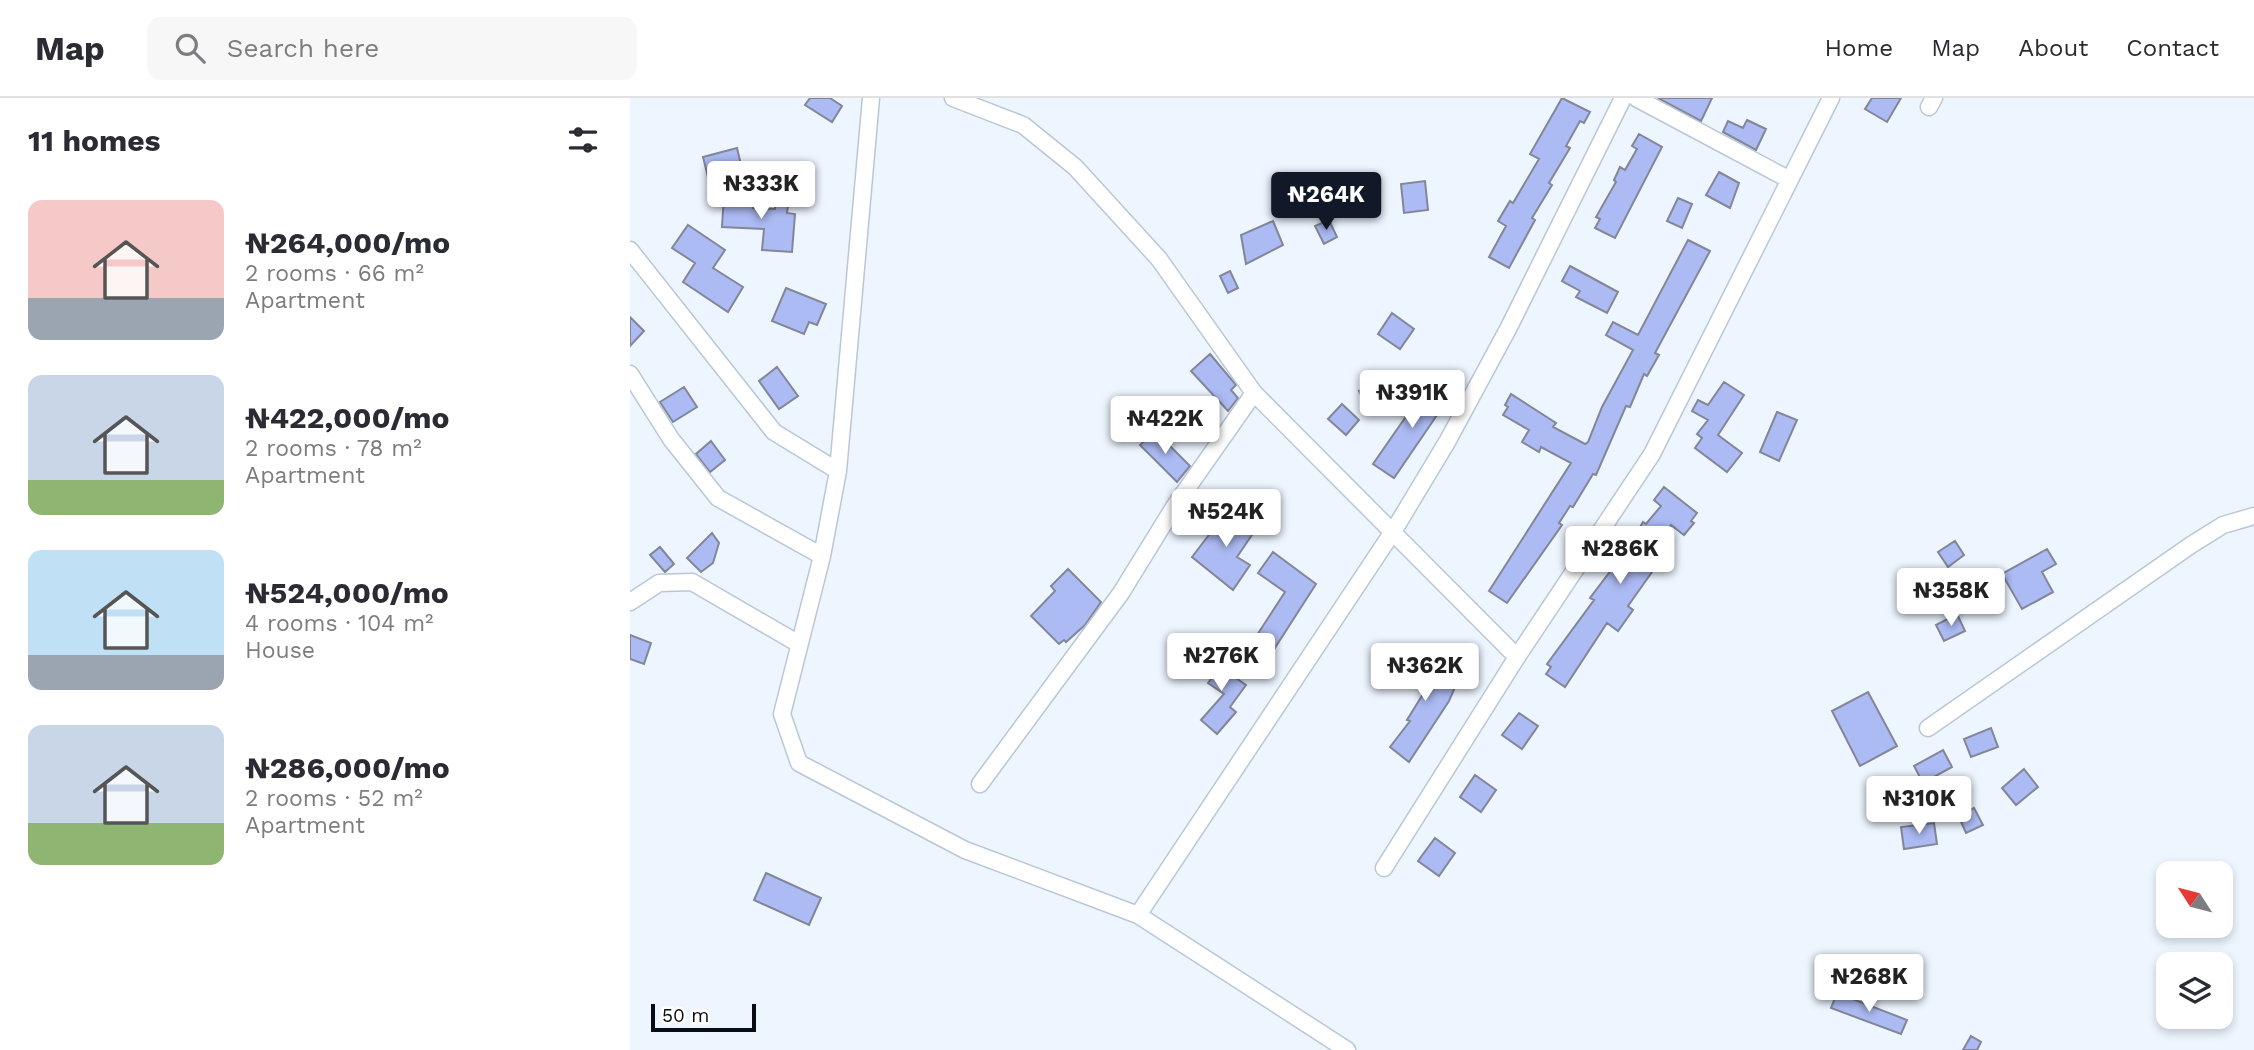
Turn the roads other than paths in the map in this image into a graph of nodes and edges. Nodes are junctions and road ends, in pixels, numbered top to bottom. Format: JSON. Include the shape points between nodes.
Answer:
{"nodes":[{"id":1,"x":871,"y":98,"type":"edge"},
{"id":2,"x":953,"y":98,"type":"edge"},
{"id":3,"x":1623,"y":98,"type":"edge"},
{"id":4,"x":1636,"y":98,"type":"edge"},
{"id":5,"x":1831,"y":98,"type":"edge"},
{"id":6,"x":1790,"y":180,"type":"junction"},
{"id":7,"x":630,"y":250,"type":"edge"},
{"id":8,"x":630,"y":373,"type":"edge"},
{"id":9,"x":1254,"y":393,"type":"junction"},
{"id":10,"x":838,"y":471,"type":"junction"},
{"id":11,"x":2254,"y":516,"type":"edge"},
{"id":12,"x":1394,"y":530,"type":"junction"},
{"id":13,"x":822,"y":556,"type":"junction"},
{"id":14,"x":630,"y":602,"type":"edge"},
{"id":15,"x":799,"y":644,"type":"junction"},
{"id":16,"x":1517,"y":657,"type":"junction"},
{"id":17,"x":1928,"y":729,"type":"dead end"},
{"id":18,"x":980,"y":784,"type":"dead end"},
{"id":19,"x":1384,"y":868,"type":"dead end"},
{"id":20,"x":1138,"y":915,"type":"junction"},
{"id":21,"x":1347,"y":1050,"type":"edge"}],
"edges":[{"from":1,"to":10,"type":"street"},
{"from":2,"to":9,"type":"street","via":[[1023,125],[1075,167],[1159,259]]},
{"from":3,"to":12,"type":"street","via":[[1508,330]]},
{"from":4,"to":6,"type":"street"},
{"from":5,"to":6,"type":"street"},
{"from":6,"to":16,"type":"street","via":[[1652,454]]},
{"from":7,"to":10,"type":"street","via":[[774,432]]},
{"from":8,"to":13,"type":"street","via":[[671,439],[718,498]]},
{"from":9,"to":12,"type":"street"},
{"from":9,"to":18,"type":"street","via":[[1121,593]]},
{"from":10,"to":13,"type":"street"},
{"from":11,"to":17,"type":"street","via":[[2223,525],[2191,545]]},
{"from":12,"to":16,"type":"street"},
{"from":12,"to":20,"type":"street"},
{"from":13,"to":15,"type":"street"},
{"from":14,"to":15,"type":"street","via":[[659,583],[692,582]]},
{"from":15,"to":20,"type":"street","via":[[782,714],[799,763],[965,850]]},
{"from":16,"to":19,"type":"street"},
{"from":20,"to":21,"type":"street"}]}
